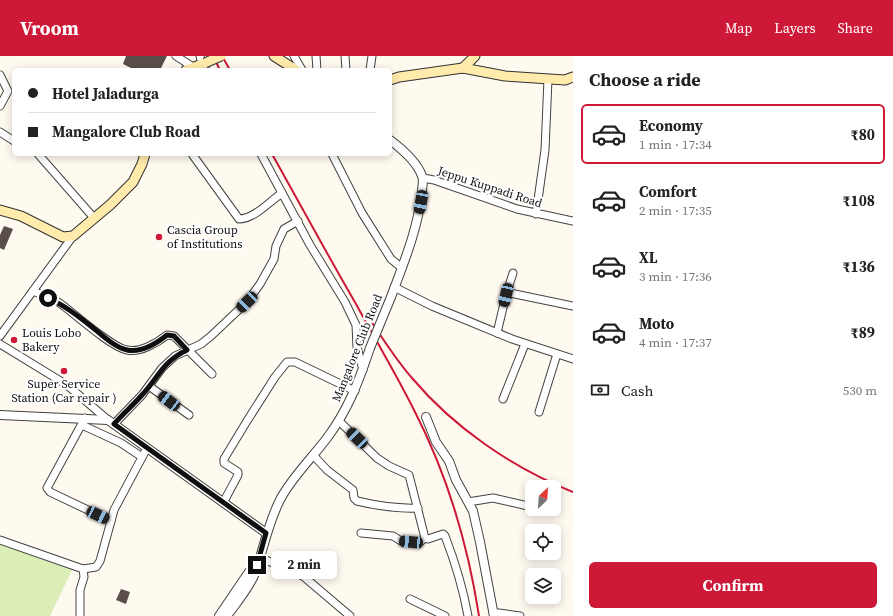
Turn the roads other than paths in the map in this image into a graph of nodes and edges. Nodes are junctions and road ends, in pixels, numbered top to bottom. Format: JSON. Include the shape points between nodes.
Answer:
{"nodes":[{"id":1,"x":176,"y":56,"type":"edge"},
{"id":2,"x":221,"y":56,"type":"edge"},
{"id":3,"x":274,"y":56,"type":"edge"},
{"id":4,"x":294,"y":56,"type":"edge"},
{"id":5,"x":316,"y":56,"type":"edge"},
{"id":6,"x":345,"y":56,"type":"edge"},
{"id":7,"x":372,"y":56,"type":"edge"},
{"id":8,"x":476,"y":56,"type":"edge"},
{"id":9,"x":199,"y":65,"type":"edge"},
{"id":10,"x":293,"y":68,"type":"edge"},
{"id":11,"x":301,"y":68,"type":"edge"},
{"id":12,"x":317,"y":68,"type":"edge"},
{"id":13,"x":346,"y":68,"type":"edge"},
{"id":14,"x":370,"y":68,"type":"edge"},
{"id":15,"x":463,"y":68,"type":"junction"},
{"id":16,"x":0,"y":75,"type":"edge"},
{"id":17,"x":573,"y":77,"type":"edge"},
{"id":18,"x":392,"y":79,"type":"edge"},
{"id":19,"x":548,"y":79,"type":"junction"},
{"id":20,"x":0,"y":106,"type":"edge"},
{"id":21,"x":0,"y":132,"type":"edge"},
{"id":22,"x":12,"y":140,"type":"edge"},
{"id":23,"x":392,"y":142,"type":"edge"},
{"id":24,"x":40,"y":156,"type":"edge"},
{"id":25,"x":144,"y":156,"type":"edge"},
{"id":26,"x":193,"y":156,"type":"edge"},
{"id":27,"x":262,"y":156,"type":"edge"},
{"id":28,"x":333,"y":156,"type":"edge"},
{"id":29,"x":423,"y":178,"type":"junction"},
{"id":30,"x":282,"y":193,"type":"junction"},
{"id":31,"x":0,"y":210,"type":"edge"},
{"id":32,"x":536,"y":214,"type":"junction"},
{"id":33,"x":94,"y":218,"type":"junction"},
{"id":34,"x":298,"y":221,"type":"junction"},
{"id":35,"x":573,"y":221,"type":"edge"},
{"id":36,"x":73,"y":236,"type":"junction"},
{"id":37,"x":402,"y":268,"type":"junction"},
{"id":38,"x":513,"y":273,"type":"dead end"},
{"id":39,"x":394,"y":287,"type":"junction"},
{"id":40,"x":33,"y":291,"type":"junction"},
{"id":41,"x":506,"y":295,"type":"junction"},
{"id":42,"x":573,"y":306,"type":"edge"},
{"id":43,"x":497,"y":333,"type":"junction"},
{"id":44,"x":0,"y":336,"type":"edge"},
{"id":45,"x":0,"y":344,"type":"edge"},
{"id":46,"x":525,"y":344,"type":"junction"},
{"id":47,"x":187,"y":350,"type":"junction"},
{"id":48,"x":557,"y":354,"type":"junction"},
{"id":49,"x":573,"y":358,"type":"edge"},
{"id":50,"x":363,"y":370,"type":"junction"},
{"id":51,"x":212,"y":374,"type":"dead end"},
{"id":52,"x":149,"y":386,"type":"junction"},
{"id":53,"x":355,"y":391,"type":"junction"},
{"id":54,"x":503,"y":399,"type":"dead end"},
{"id":55,"x":539,"y":412,"type":"dead end"},
{"id":56,"x":0,"y":416,"type":"edge"},
{"id":57,"x":189,"y":416,"type":"dead end"},
{"id":58,"x":426,"y":416,"type":"dead end"},
{"id":59,"x":339,"y":421,"type":"junction"},
{"id":60,"x":84,"y":422,"type":"junction"},
{"id":61,"x":111,"y":422,"type":"junction"},
{"id":62,"x":146,"y":448,"type":"junction"},
{"id":63,"x":313,"y":455,"type":"junction"},
{"id":64,"x":142,"y":457,"type":"junction"},
{"id":65,"x":468,"y":502,"type":"junction"},
{"id":66,"x":223,"y":503,"type":"junction"},
{"id":67,"x":525,"y":505,"type":"edge"},
{"id":68,"x":418,"y":508,"type":"junction"},
{"id":69,"x":111,"y":521,"type":"junction"},
{"id":70,"x":266,"y":533,"type":"junction"},
{"id":71,"x":361,"y":533,"type":"dead end"},
{"id":72,"x":425,"y":538,"type":"junction"},
{"id":73,"x":0,"y":540,"type":"edge"},
{"id":74,"x":259,"y":557,"type":"junction"},
{"id":75,"x":83,"y":569,"type":"junction"},
{"id":76,"x":410,"y":599,"type":"dead end"},
{"id":77,"x":493,"y":615,"type":"edge"},
{"id":78,"x":80,"y":616,"type":"edge"},
{"id":79,"x":219,"y":616,"type":"edge"},
{"id":80,"x":227,"y":616,"type":"edge"},
{"id":81,"x":350,"y":616,"type":"edge"},
{"id":82,"x":445,"y":616,"type":"edge"},
{"id":83,"x":468,"y":616,"type":"edge"},
{"id":84,"x":520,"y":616,"type":"edge"}],
"edges":[{"from":1,"to":9,"type":"street"},
{"from":2,"to":9,"type":"main road","bridge":true},
{"from":3,"to":10,"type":"main road"},
{"from":4,"to":11,"type":"street"},
{"from":5,"to":12,"type":"street"},
{"from":6,"to":13,"type":"street"},
{"from":7,"to":14,"type":"street"},
{"from":8,"to":15,"type":"main road"},
{"from":15,"to":18,"type":"main road"},
{"from":15,"to":19,"type":"main road","via":[[505,76]]},
{"from":16,"to":20,"type":"street","via":[[8,91]]},
{"from":17,"to":19,"type":"main road","via":[[565,80]]},
{"from":19,"to":32,"type":"street","via":[[545,150]]},
{"from":21,"to":22,"type":"street"},
{"from":23,"to":29,"type":"street","via":[[418,167]]},
{"from":24,"to":33,"type":"street"},
{"from":25,"to":33,"type":"main road","via":[[133,182]]},
{"from":26,"to":30,"type":"street","via":[[239,219],[255,215]]},
{"from":27,"to":30,"type":"street"},
{"from":28,"to":37,"type":"street","via":[[362,213],[391,259]]},
{"from":29,"to":32,"type":"street","name":"Jeppu Kuppadi Road"},
{"from":29,"to":37,"type":"street","name":"Mangalore Club Road","via":[[413,239]]},
{"from":30,"to":34,"type":"street"},
{"from":31,"to":36,"type":"main road","via":[[21,216],[63,237]]},
{"from":32,"to":35,"type":"street","name":"Jeppu Kuppadi Road"},
{"from":33,"to":36,"type":"main road"},
{"from":34,"to":47,"type":"street","via":[[284,229],[276,246],[274,259],[247,302],[201,344]]},
{"from":34,"to":50,"type":"street","via":[[356,325],[357,347]]},
{"from":36,"to":40,"type":"street"},
{"from":37,"to":39,"type":"street","name":"Mangalore Club Road"},
{"from":38,"to":41,"type":"street"},
{"from":39,"to":43,"type":"street"},
{"from":39,"to":50,"type":"street","name":"Mangalore Club Road","bridge":true},
{"from":40,"to":44,"type":"street"},
{"from":40,"to":47,"type":"street","via":[[59,303],[127,350],[135,351],[147,347],[167,335],[174,336]]},
{"from":41,"to":42,"type":"street","via":[[510,293]]},
{"from":41,"to":43,"type":"street"},
{"from":43,"to":46,"type":"street"},
{"from":45,"to":61,"type":"street","via":[[67,385]]},
{"from":46,"to":48,"type":"street"},
{"from":46,"to":54,"type":"street"},
{"from":47,"to":51,"type":"street"},
{"from":47,"to":52,"type":"street","via":[[175,356],[162,368]]},
{"from":48,"to":49,"type":"street"},
{"from":48,"to":55,"type":"street"},
{"from":50,"to":53,"type":"street","name":"Mangalore Club Road"},
{"from":52,"to":57,"type":"street"},
{"from":52,"to":61,"type":"street"},
{"from":53,"to":59,"type":"street","name":"Mangalore Club Road"},
{"from":53,"to":66,"type":"street","via":[[295,362],[287,362],[224,459],[238,475]]},
{"from":56,"to":60,"type":"street"},
{"from":58,"to":65,"type":"street","via":[[436,442],[449,461]]},
{"from":59,"to":63,"type":"street","name":"Mangalore Club Road"},
{"from":59,"to":68,"type":"street","via":[[377,458],[409,475]]},
{"from":60,"to":61,"type":"street"},
{"from":60,"to":64,"type":"street"},
{"from":60,"to":69,"type":"street","via":[[47,488],[50,492]]},
{"from":61,"to":62,"type":"street"},
{"from":62,"to":64,"type":"street"},
{"from":62,"to":66,"type":"street"},
{"from":63,"to":68,"type":"street","via":[[327,470],[353,490],[357,501],[380,507]]},
{"from":63,"to":70,"type":"street","name":"Mangalore Club Road","via":[[280,499]]},
{"from":64,"to":69,"type":"street","via":[[124,489]]},
{"from":65,"to":67,"type":"street","via":[[493,498]]},
{"from":65,"to":77,"type":"street","via":[[473,511],[480,542]]},
{"from":66,"to":70,"type":"street"},
{"from":68,"to":72,"type":"street"},
{"from":69,"to":75,"type":"street","via":[[100,561],[96,567]]},
{"from":70,"to":74,"type":"street","name":"Mangalore Club Road"},
{"from":71,"to":72,"type":"street","via":[[394,536],[402,541],[420,542]]},
{"from":72,"to":83,"type":"street","via":[[443,534],[445,536],[464,593]]},
{"from":73,"to":75,"type":"street"},
{"from":74,"to":79,"type":"street","name":"Mangalore Club Road"},
{"from":74,"to":80,"type":"street","name":"Mangalore Club Road","via":[[255,574]]},
{"from":74,"to":81,"type":"street","via":[[303,576]]},
{"from":75,"to":78,"type":"street"},
{"from":76,"to":82,"type":"street"},
{"from":77,"to":84,"type":"street","via":[[499,613]]}]}
